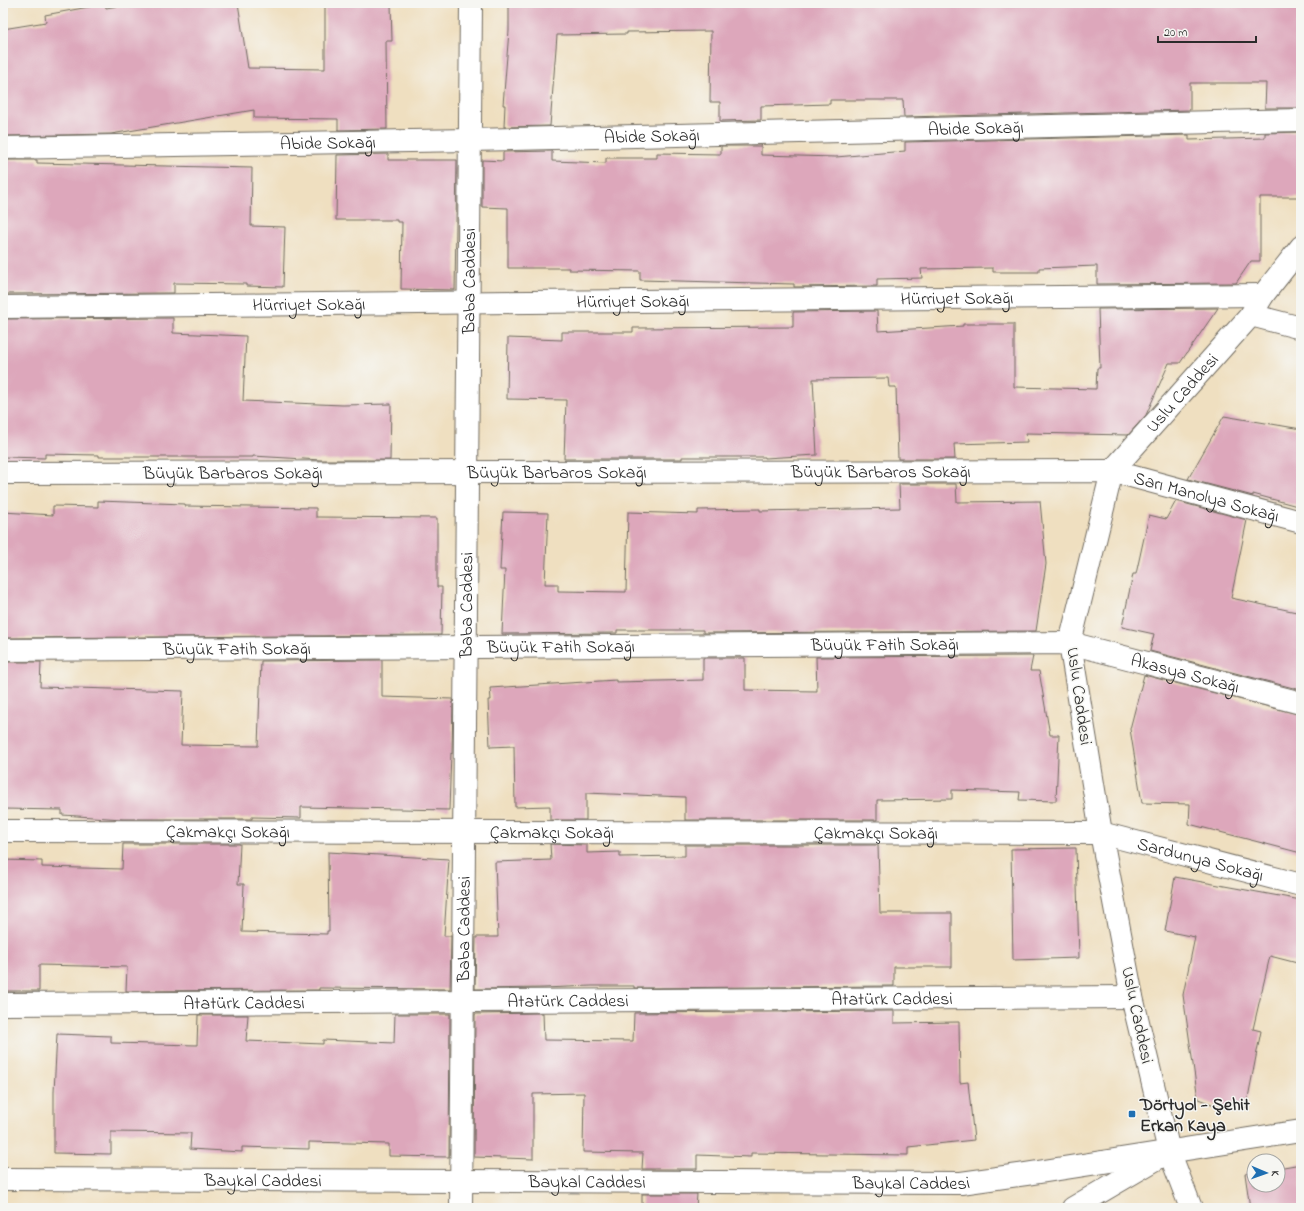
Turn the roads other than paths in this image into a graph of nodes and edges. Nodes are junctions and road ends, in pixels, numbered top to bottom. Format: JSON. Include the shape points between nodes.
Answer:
{"nodes":[{"id":1,"x":471,"y":3,"type":"edge"},
{"id":2,"x":1301,"y":120,"type":"edge"},
{"id":3,"x":470,"y":140,"type":"junction"},
{"id":4,"x":3,"y":148,"type":"edge"},
{"id":5,"x":1301,"y":247,"type":"edge"},
{"id":6,"x":1263,"y":295,"type":"junction"},
{"id":7,"x":468,"y":302,"type":"junction"},
{"id":8,"x":3,"y":307,"type":"edge"},
{"id":9,"x":1251,"y":315,"type":"junction"},
{"id":10,"x":1301,"y":328,"type":"edge"},
{"id":11,"x":1112,"y":470,"type":"junction"},
{"id":12,"x":467,"y":472,"type":"junction"},
{"id":13,"x":3,"y":473,"type":"edge"},
{"id":14,"x":1301,"y":522,"type":"edge"},
{"id":15,"x":1070,"y":642,"type":"junction"},
{"id":16,"x":465,"y":647,"type":"junction"},
{"id":17,"x":3,"y":650,"type":"edge"},
{"id":18,"x":1301,"y":703,"type":"edge"},
{"id":19,"x":3,"y":831,"type":"edge"},
{"id":20,"x":464,"y":832,"type":"junction"},
{"id":21,"x":1101,"y":833,"type":"junction"},
{"id":22,"x":1301,"y":885,"type":"edge"},
{"id":23,"x":1132,"y":997,"type":"junction"},
{"id":24,"x":463,"y":1001,"type":"junction"},
{"id":25,"x":3,"y":1004,"type":"edge"},
{"id":26,"x":1301,"y":1131,"type":"edge"},
{"id":27,"x":1169,"y":1151,"type":"junction"},
{"id":28,"x":3,"y":1179,"type":"edge"},
{"id":29,"x":461,"y":1181,"type":"junction"},
{"id":30,"x":461,"y":1208,"type":"edge"},
{"id":31,"x":1073,"y":1208,"type":"edge"},
{"id":32,"x":1191,"y":1208,"type":"edge"}],
"edges":[{"from":1,"to":3,"type":"street","name":"Baba Caddesi"},
{"from":2,"to":3,"type":"street","name":"Abide Sokağı"},
{"from":3,"to":4,"type":"street","name":"Abide Sokağı"},
{"from":3,"to":7,"type":"street","name":"Baba Caddesi"},
{"from":5,"to":6,"type":"street","name":"Uslu Caddesi"},
{"from":6,"to":7,"type":"street","name":"Hürriyet Sokağı"},
{"from":6,"to":9,"type":"street","name":"Uslu Caddesi"},
{"from":7,"to":8,"type":"street","name":"Hürriyet Sokağı"},
{"from":7,"to":12,"type":"street","name":"Baba Caddesi"},
{"from":9,"to":10,"type":"street"},
{"from":9,"to":11,"type":"street","name":"Uslu Caddesi"},
{"from":11,"to":12,"type":"street","name":"Büyük Barbaros Sokağı"},
{"from":11,"to":14,"type":"street","name":"Sarı Manolya Sokağı"},
{"from":11,"to":15,"type":"street","name":"Uslu Caddesi"},
{"from":12,"to":13,"type":"street","name":"Büyük Barbaros Sokağı"},
{"from":12,"to":16,"type":"street","name":"Baba Caddesi"},
{"from":15,"to":16,"type":"street","name":"Büyük Fatih Sokağı"},
{"from":15,"to":18,"type":"street","name":"Akasya Sokağı"},
{"from":15,"to":21,"type":"street","name":"Uslu Caddesi"},
{"from":16,"to":17,"type":"street","name":"Büyük Fatih Sokağı"},
{"from":16,"to":20,"type":"street","name":"Baba Caddesi"},
{"from":19,"to":20,"type":"street","name":"Çakmakçı Sokağı"},
{"from":20,"to":21,"type":"street","name":"Çakmakçı Sokağı"},
{"from":20,"to":24,"type":"street","name":"Baba Caddesi"},
{"from":21,"to":22,"type":"street","name":"Sardunya Sokağı"},
{"from":21,"to":23,"type":"street","name":"Uslu Caddesi"},
{"from":23,"to":24,"type":"street","name":"Atatürk Caddesi"},
{"from":23,"to":27,"type":"street","name":"Uslu Caddesi"},
{"from":24,"to":25,"type":"street","name":"Atatürk Caddesi"},
{"from":24,"to":29,"type":"street","name":"Baba Caddesi"},
{"from":26,"to":27,"type":"street","name":"Baykal Caddesi"},
{"from":27,"to":29,"type":"street","name":"Baykal Caddesi","via":[[961,1183]]},
{"from":27,"to":31,"type":"street"},
{"from":27,"to":32,"type":"street","name":"Uslu Caddesi"},
{"from":28,"to":29,"type":"street","name":"Baykal Caddesi"},
{"from":29,"to":30,"type":"street","name":"Baba Caddesi"}]}
